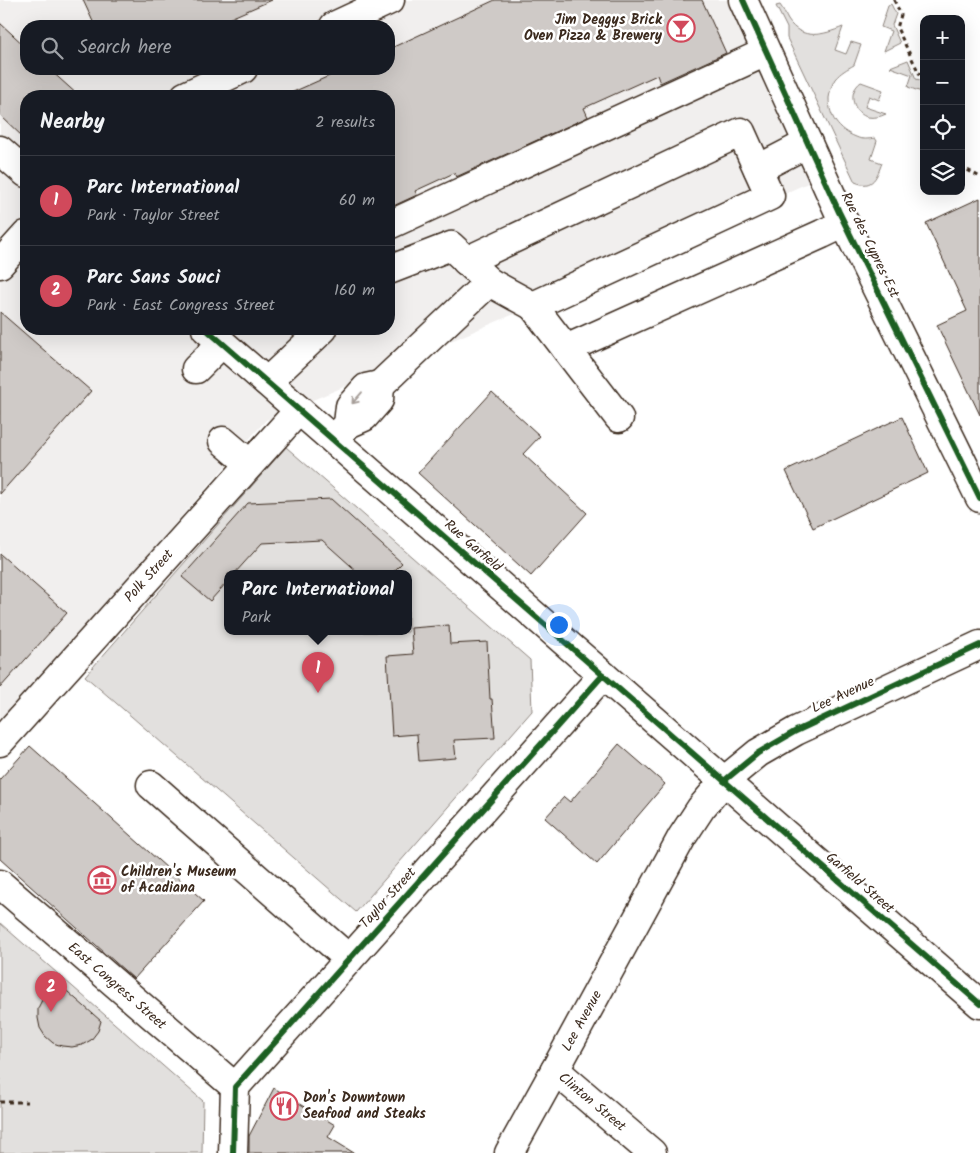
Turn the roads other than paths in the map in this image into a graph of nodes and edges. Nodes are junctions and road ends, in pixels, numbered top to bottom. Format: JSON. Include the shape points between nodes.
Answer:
{"nodes":[{"id":1,"x":743,"y":0,"type":"edge"},
{"id":2,"x":378,"y":3,"type":"edge"},
{"id":3,"x":345,"y":20,"type":"edge"},
{"id":4,"x":766,"y":52,"type":"junction"},
{"id":5,"x":231,"y":75,"type":"edge"},
{"id":6,"x":198,"y":90,"type":"edge"},
{"id":7,"x":808,"y":144,"type":"junction"},
{"id":8,"x":0,"y":150,"type":"edge"},
{"id":9,"x":20,"y":168,"type":"edge"},
{"id":10,"x":758,"y":169,"type":"junction"},
{"id":11,"x":395,"y":222,"type":"edge"},
{"id":12,"x":845,"y":223,"type":"junction"},
{"id":13,"x":20,"y":242,"type":"edge"},
{"id":14,"x":466,"y":261,"type":"junction"},
{"id":15,"x":0,"y":264,"type":"edge"},
{"id":16,"x":395,"y":268,"type":"edge"},
{"id":17,"x":488,"y":282,"type":"junction"},
{"id":18,"x":533,"y":306,"type":"junction"},
{"id":19,"x":317,"y":335,"type":"edge"},
{"id":20,"x":214,"y":336,"type":"edge"},
{"id":21,"x":566,"y":349,"type":"junction"},
{"id":22,"x":196,"y":369,"type":"dead end"},
{"id":23,"x":267,"y":382,"type":"junction"},
{"id":24,"x":299,"y":410,"type":"junction"},
{"id":25,"x":619,"y":418,"type":"dead end"},
{"id":26,"x":341,"y":432,"type":"junction"},
{"id":27,"x":223,"y":441,"type":"dead end"},
{"id":28,"x":250,"y":464,"type":"junction"},
{"id":29,"x":980,"y":498,"type":"edge"},
{"id":30,"x":980,"y":645,"type":"edge"},
{"id":31,"x":603,"y":676,"type":"junction"},
{"id":32,"x":0,"y":742,"type":"edge"},
{"id":33,"x":724,"y":781,"type":"junction"},
{"id":34,"x":151,"y":785,"type":"dead end"},
{"id":35,"x":0,"y":884,"type":"edge"},
{"id":36,"x":349,"y":959,"type":"junction"},
{"id":37,"x":980,"y":1004,"type":"edge"},
{"id":38,"x":555,"y":1070,"type":"junction"},
{"id":39,"x":235,"y":1087,"type":"junction"},
{"id":40,"x":233,"y":1153,"type":"edge"},
{"id":41,"x":508,"y":1153,"type":"edge"},
{"id":42,"x":652,"y":1153,"type":"edge"}],
"edges":[{"from":1,"to":4,"type":"street","name":"Rue des Cypres Est"},
{"from":2,"to":3,"type":"street"},
{"from":4,"to":7,"type":"street","name":"Rue des Cypres Est"},
{"from":4,"to":11,"type":"street"},
{"from":5,"to":6,"type":"street"},
{"from":7,"to":10,"type":"street"},
{"from":7,"to":12,"type":"street","name":"Rue des Cypres Est"},
{"from":8,"to":9,"type":"street"},
{"from":10,"to":14,"type":"street","via":[[741,132]]},
{"from":10,"to":18,"type":"street","via":[[770,196]]},
{"from":12,"to":21,"type":"street"},
{"from":12,"to":29,"type":"street","name":"Rue des Cypres Est"},
{"from":13,"to":15,"type":"street"},
{"from":14,"to":16,"type":"street","via":[[451,246]]},
{"from":14,"to":17,"type":"street"},
{"from":17,"to":18,"type":"street"},
{"from":17,"to":26,"type":"street","via":[[380,385],[380,400],[364,417]]},
{"from":18,"to":21,"type":"street"},
{"from":19,"to":23,"type":"street"},
{"from":20,"to":22,"type":"street"},
{"from":20,"to":23,"type":"street","name":"Rue Garfield"},
{"from":21,"to":25,"type":"street"},
{"from":23,"to":24,"type":"street","name":"Rue Garfield"},
{"from":24,"to":26,"type":"street","name":"Rue Garfield"},
{"from":24,"to":28,"type":"street","name":"Polk Street"},
{"from":26,"to":31,"type":"street","name":"Rue Garfield"},
{"from":27,"to":28,"type":"street"},
{"from":28,"to":32,"type":"street","name":"Polk Street"},
{"from":30,"to":33,"type":"street","name":"Lee Avenue","via":[[796,731],[758,753]]},
{"from":31,"to":33,"type":"street","name":"Rue Garfield"},
{"from":31,"to":36,"type":"street","name":"Taylor Street"},
{"from":33,"to":37,"type":"street","name":"Garfield Street"},
{"from":33,"to":38,"type":"street","name":"Lee Avenue","via":[[682,837]]},
{"from":34,"to":36,"type":"street"},
{"from":35,"to":39,"type":"street","name":"East Congress Street"},
{"from":36,"to":39,"type":"street","name":"Taylor Street"},
{"from":38,"to":41,"type":"street","name":"Lee Avenue"},
{"from":38,"to":42,"type":"street","name":"Clinton Street"},
{"from":39,"to":40,"type":"street"}]}
